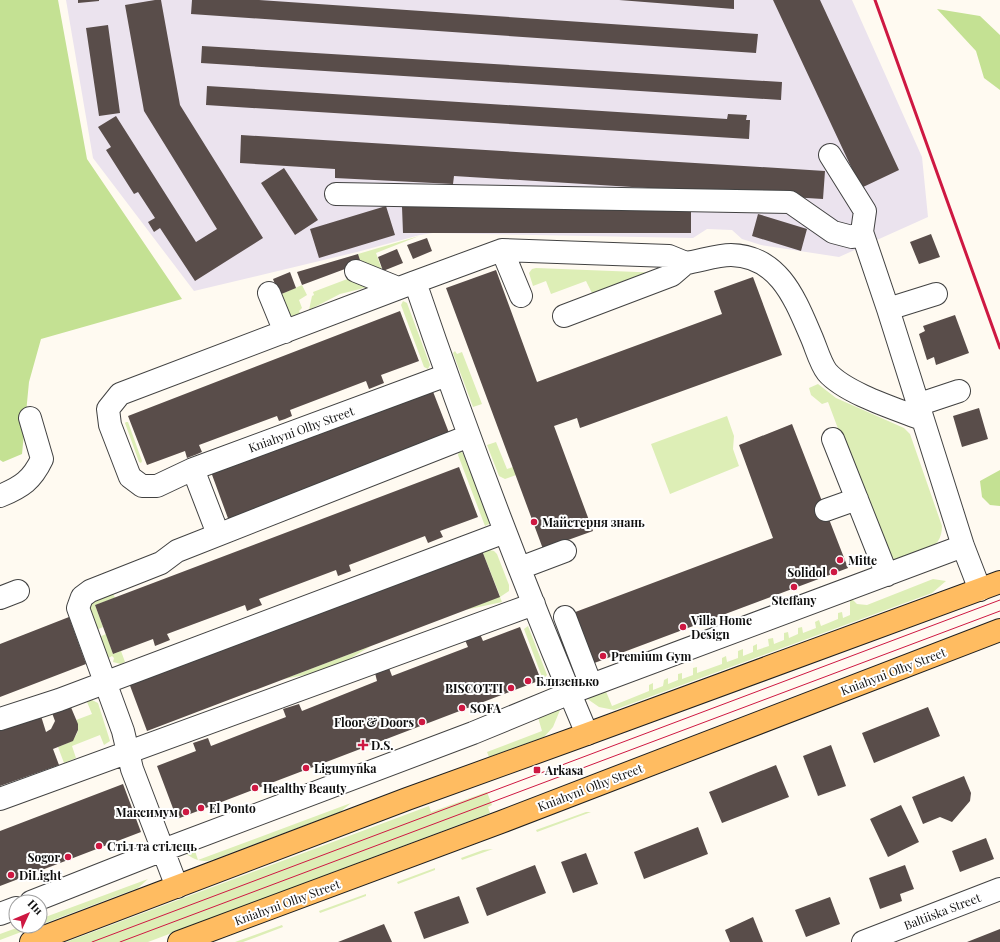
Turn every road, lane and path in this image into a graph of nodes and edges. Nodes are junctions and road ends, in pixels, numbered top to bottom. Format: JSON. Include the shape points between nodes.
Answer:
{"nodes":[{"id":1,"x":830,"y":155,"type":"dead end"},
{"id":2,"x":336,"y":194,"type":"dead end"},
{"id":3,"x":862,"y":232,"type":"junction"},
{"id":4,"x":502,"y":250,"type":"junction"},
{"id":5,"x":686,"y":263,"type":"junction"},
{"id":6,"x":356,"y":271,"type":"dead end"},
{"id":7,"x":407,"y":285,"type":"junction"},
{"id":8,"x":269,"y":293,"type":"dead end"},
{"id":9,"x":936,"y":294,"type":"dead end"},
{"id":10,"x":521,"y":296,"type":"dead end"},
{"id":11,"x":888,"y":309,"type":"junction"},
{"id":12,"x":564,"y":316,"type":"dead end"},
{"id":13,"x":285,"y":332,"type":"junction"},
{"id":14,"x":446,"y":375,"type":"junction"},
{"id":15,"x":959,"y":391,"type":"dead end"},
{"id":16,"x":920,"y":412,"type":"junction"},
{"id":17,"x":30,"y":418,"type":"dead end"},
{"id":18,"x":469,"y":436,"type":"junction"},
{"id":19,"x":833,"y":439,"type":"dead end"},
{"id":20,"x":193,"y":469,"type":"junction"},
{"id":21,"x":0,"y":496,"type":"edge"},
{"id":22,"x":856,"y":498,"type":"junction"},
{"id":23,"x":826,"y":510,"type":"dead end"},
{"id":24,"x":505,"y":532,"type":"junction"},
{"id":25,"x":218,"y":534,"type":"junction"},
{"id":26,"x":963,"y":546,"type":"junction"},
{"id":27,"x":565,"y":551,"type":"dead end"},
{"id":28,"x":520,"y":568,"type":"junction"},
{"id":29,"x":887,"y":575,"type":"junction"},
{"id":30,"x":1000,"y":582,"type":"edge"},
{"id":31,"x":980,"y":590,"type":"junction"},
{"id":32,"x":534,"y":604,"type":"junction"},
{"id":33,"x":565,"y":617,"type":"dead end"},
{"id":34,"x":1000,"y":630,"type":"edge"},
{"id":35,"x":106,"y":682,"type":"junction"},
{"id":36,"x":591,"y":685,"type":"junction"},
{"id":37,"x":570,"y":693,"type":"junction"},
{"id":38,"x":0,"y":720,"type":"edge"},
{"id":39,"x":588,"y":734,"type":"junction"},
{"id":40,"x":128,"y":752,"type":"junction"},
{"id":41,"x":0,"y":799,"type":"edge"},
{"id":42,"x":162,"y":851,"type":"junction"},
{"id":43,"x":177,"y":887,"type":"junction"},
{"id":44,"x":1000,"y":889,"type":"edge"},
{"id":45,"x":48,"y":895,"type":"edge"},
{"id":46,"x":31,"y":942,"type":"edge"},
{"id":47,"x":182,"y":942,"type":"edge"},
{"id":48,"x":863,"y":942,"type":"edge"}],
"edges":[{"from":1,"to":3,"type":"street","via":[[865,211]]},
{"from":2,"to":3,"type":"street","via":[[790,202],[833,232],[852,237]]},
{"from":3,"to":11,"type":"street"},
{"from":4,"to":5,"type":"street","via":[[669,256]]},
{"from":4,"to":7,"type":"street"},
{"from":4,"to":10,"type":"street"},
{"from":5,"to":12,"type":"street","via":[[672,275]]},
{"from":5,"to":16,"type":"street","via":[[731,255],[754,260],[774,272],[790,290],[827,372],[841,384],[857,392]]},
{"from":6,"to":7,"type":"street"},
{"from":7,"to":13,"type":"street"},
{"from":7,"to":14,"type":"street"},
{"from":8,"to":13,"type":"street"},
{"from":9,"to":11,"type":"street"},
{"from":11,"to":16,"type":"street"},
{"from":13,"to":20,"type":"street","name":"Kniahyni Olhy Street","via":[[120,394],[108,409],[110,425],[130,477],[142,486],[156,486]]},
{"from":14,"to":18,"type":"street"},
{"from":14,"to":20,"type":"street","name":"Kniahyni Olhy Street","via":[[249,453]]},
{"from":15,"to":16,"type":"street"},
{"from":16,"to":26,"type":"street"},
{"from":17,"to":21,"type":"street","via":[[42,459],[36,472],[20,488]]},
{"from":18,"to":24,"type":"street"},
{"from":18,"to":25,"type":"street"},
{"from":19,"to":22,"type":"street"},
{"from":20,"to":25,"type":"street"},
{"from":22,"to":23,"type":"street"},
{"from":22,"to":29,"type":"street"},
{"from":24,"to":28,"type":"street"},
{"from":24,"to":35,"type":"street","via":[[227,641]]},
{"from":25,"to":35,"type":"street","via":[[177,551],[161,563],[90,591],[82,597],[78,608]]},
{"from":26,"to":29,"type":"street"},
{"from":26,"to":31,"type":"street"},
{"from":27,"to":28,"type":"street"},
{"from":28,"to":32,"type":"street"},
{"from":29,"to":36,"type":"street"},
{"from":30,"to":31,"type":"main road"},
{"from":31,"to":39,"type":"main road"},
{"from":32,"to":37,"type":"street"},
{"from":32,"to":40,"type":"street"},
{"from":33,"to":36,"type":"street"},
{"from":34,"to":47,"type":"main road","name":"Kniahyni Olhy Street"},
{"from":35,"to":38,"type":"street","via":[[60,704]]},
{"from":35,"to":40,"type":"street","via":[[124,731]]},
{"from":36,"to":37,"type":"street"},
{"from":37,"to":39,"type":"street"},
{"from":37,"to":42,"type":"street","via":[[473,733]]},
{"from":39,"to":43,"type":"main road","via":[[407,799]]},
{"from":40,"to":41,"type":"street"},
{"from":40,"to":42,"type":"street"},
{"from":42,"to":43,"type":"street"},
{"from":42,"to":45,"type":"street"},
{"from":43,"to":46,"type":"main road"},
{"from":44,"to":48,"type":"street","name":"Baltiiska Street"}]}
